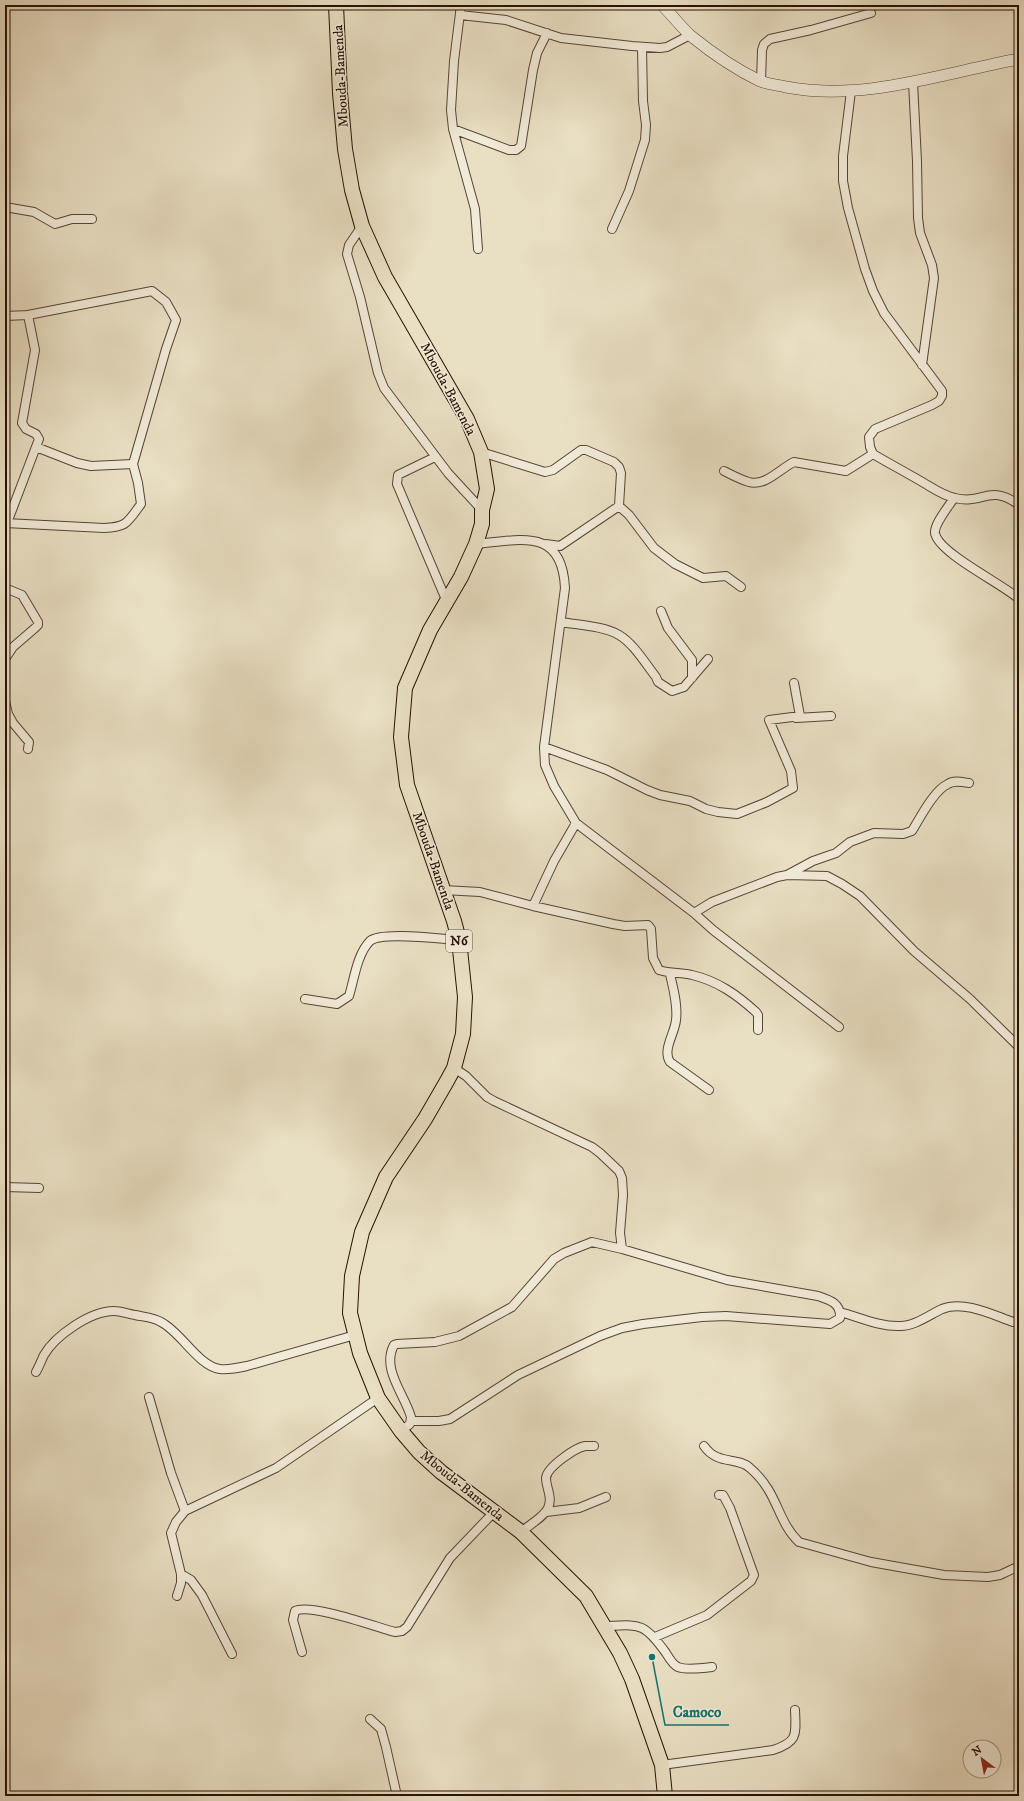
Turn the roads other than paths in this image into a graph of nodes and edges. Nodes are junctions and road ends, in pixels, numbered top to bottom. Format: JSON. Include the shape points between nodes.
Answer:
{"nodes":[{"id":1,"x":336,"y":5,"type":"edge"},
{"id":2,"x":461,"y":5,"type":"edge"},
{"id":3,"x":662,"y":5,"type":"edge"},
{"id":4,"x":871,"y":13,"type":"dead end"},
{"id":5,"x":460,"y":15,"type":"junction"},
{"id":6,"x":547,"y":33,"type":"junction"},
{"id":7,"x":690,"y":35,"type":"junction"},
{"id":8,"x":642,"y":47,"type":"junction"},
{"id":9,"x":1019,"y":59,"type":"edge"},
{"id":10,"x":761,"y":82,"type":"junction"},
{"id":11,"x":912,"y":82,"type":"junction"},
{"id":12,"x":851,"y":91,"type":"junction"},
{"id":13,"x":453,"y":129,"type":"junction"},
{"id":14,"x":5,"y":207,"type":"edge"},
{"id":15,"x":92,"y":219,"type":"dead end"},
{"id":16,"x":362,"y":226,"type":"junction"},
{"id":17,"x":612,"y":229,"type":"dead end"},
{"id":18,"x":478,"y":249,"type":"dead end"},
{"id":19,"x":28,"y":315,"type":"junction"},
{"id":20,"x":5,"y":316,"type":"edge"},
{"id":21,"x":922,"y":365,"type":"junction"},
{"id":22,"x":36,"y":446,"type":"junction"},
{"id":23,"x":481,"y":452,"type":"junction"},
{"id":24,"x":873,"y":454,"type":"junction"},
{"id":25,"x":435,"y":457,"type":"junction"},
{"id":26,"x":133,"y":464,"type":"junction"},
{"id":27,"x":724,"y":471,"type":"dead end"},
{"id":28,"x":954,"y":498,"type":"junction"},
{"id":29,"x":1019,"y":505,"type":"edge"},
{"id":30,"x":619,"y":506,"type":"junction"},
{"id":31,"x":482,"y":510,"type":"junction"},
{"id":32,"x":6,"y":523,"type":"edge"},
{"id":33,"x":476,"y":544,"type":"junction"},
{"id":34,"x":546,"y":544,"type":"junction"},
{"id":35,"x":741,"y":587,"type":"dead end"},
{"id":36,"x":5,"y":588,"type":"edge"},
{"id":37,"x":1019,"y":599,"type":"edge"},
{"id":38,"x":446,"y":602,"type":"junction"},
{"id":39,"x":661,"y":611,"type":"dead end"},
{"id":40,"x":561,"y":622,"type":"junction"},
{"id":41,"x":5,"y":659,"type":"edge"},
{"id":42,"x":708,"y":659,"type":"dead end"},
{"id":43,"x":692,"y":678,"type":"junction"},
{"id":44,"x":794,"y":683,"type":"dead end"},
{"id":45,"x":5,"y":701,"type":"edge"},
{"id":46,"x":831,"y":716,"type":"dead end"},
{"id":47,"x":769,"y":720,"type":"junction"},
{"id":48,"x":544,"y":747,"type":"junction"},
{"id":49,"x":28,"y":750,"type":"dead end"},
{"id":50,"x":969,"y":783,"type":"dead end"},
{"id":51,"x":576,"y":823,"type":"junction"},
{"id":52,"x":787,"y":875,"type":"junction"},
{"id":53,"x":443,"y":890,"type":"junction"},
{"id":54,"x":533,"y":906,"type":"junction"},
{"id":55,"x":694,"y":913,"type":"junction"},
{"id":56,"x":459,"y":940,"type":"junction"},
{"id":57,"x":670,"y":974,"type":"junction"},
{"id":58,"x":305,"y":999,"type":"dead end"},
{"id":59,"x":839,"y":1027,"type":"dead end"},
{"id":60,"x":758,"y":1030,"type":"dead end"},
{"id":61,"x":1019,"y":1047,"type":"edge"},
{"id":62,"x":454,"y":1068,"type":"junction"},
{"id":63,"x":709,"y":1090,"type":"dead end"},
{"id":64,"x":5,"y":1187,"type":"edge"},
{"id":65,"x":40,"y":1188,"type":"dead end"},
{"id":66,"x":622,"y":1249,"type":"junction"},
{"id":67,"x":840,"y":1312,"type":"junction"},
{"id":68,"x":1019,"y":1321,"type":"edge"},
{"id":69,"x":355,"y":1335,"type":"junction"},
{"id":70,"x":36,"y":1372,"type":"dead end"},
{"id":71,"x":149,"y":1396,"type":"dead end"},
{"id":72,"x":378,"y":1398,"type":"junction"},
{"id":73,"x":411,"y":1421,"type":"junction"},
{"id":74,"x":401,"y":1431,"type":"junction"},
{"id":75,"x":594,"y":1446,"type":"dead end"},
{"id":76,"x":704,"y":1446,"type":"dead end"},
{"id":77,"x":719,"y":1495,"type":"dead end"},
{"id":78,"x":606,"y":1497,"type":"dead end"},
{"id":79,"x":185,"y":1511,"type":"junction"},
{"id":80,"x":494,"y":1512,"type":"junction"},
{"id":81,"x":546,"y":1512,"type":"junction"},
{"id":82,"x":521,"y":1532,"type":"junction"},
{"id":83,"x":1019,"y":1566,"type":"edge"},
{"id":84,"x":181,"y":1574,"type":"junction"},
{"id":85,"x":177,"y":1596,"type":"dead end"},
{"id":86,"x":603,"y":1626,"type":"junction"},
{"id":87,"x":655,"y":1637,"type":"junction"},
{"id":88,"x":302,"y":1652,"type":"dead end"},
{"id":89,"x":232,"y":1654,"type":"dead end"},
{"id":90,"x":712,"y":1667,"type":"dead end"},
{"id":91,"x":795,"y":1710,"type":"dead end"},
{"id":92,"x":370,"y":1719,"type":"dead end"},
{"id":93,"x":662,"y":1764,"type":"junction"},
{"id":94,"x":397,"y":1796,"type":"edge"},
{"id":95,"x":665,"y":1796,"type":"edge"}],
"edges":[{"from":1,"to":16,"type":"highway","name":"Mbouda-Bamenda","number":"N6","via":[[345,149],[352,190]]},
{"from":2,"to":5,"type":"street"},
{"from":3,"to":7,"type":"street"},
{"from":4,"to":10,"type":"street","via":[[770,40],[764,44],[762,50]]},
{"from":5,"to":6,"type":"street","via":[[506,20]]},
{"from":5,"to":13,"type":"street","via":[[451,110]]},
{"from":6,"to":8,"type":"street","via":[[574,40]]},
{"from":6,"to":13,"type":"street","via":[[537,53],[533,70],[521,146],[516,150],[509,150]]},
{"from":7,"to":8,"type":"street","via":[[667,47]]},
{"from":7,"to":10,"type":"street","via":[[727,63]]},
{"from":8,"to":17,"type":"street","via":[[645,140],[629,190]]},
{"from":9,"to":11,"type":"street"},
{"from":10,"to":12,"type":"street","via":[[798,89]]},
{"from":11,"to":12,"type":"street"},
{"from":11,"to":21,"type":"street","via":[[919,226],[934,278]]},
{"from":12,"to":21,"type":"street","via":[[843,156],[843,181],[848,208],[873,291],[888,319]]},
{"from":13,"to":18,"type":"street","via":[[475,208]]},
{"from":14,"to":15,"type":"street","via":[[34,212],[55,224],[72,219]]},
{"from":16,"to":23,"type":"highway","name":"Mbouda-Bamenda","number":"N6","via":[[385,276],[467,419]]},
{"from":16,"to":25,"type":"street","via":[[349,245],[347,254],[378,373],[393,402]]},
{"from":19,"to":20,"type":"street"},
{"from":19,"to":22,"type":"street","via":[[35,350],[22,423],[26,429],[38,436]]},
{"from":19,"to":26,"type":"street","via":[[152,291],[166,302],[176,320]]},
{"from":21,"to":24,"type":"street","via":[[942,391],[942,396],[932,405],[875,429],[869,437]]},
{"from":22,"to":26,"type":"street","via":[[91,466]]},
{"from":22,"to":32,"type":"street"},
{"from":23,"to":30,"type":"street","via":[[545,472],[553,470],[577,451],[586,450],[614,462],[619,467]]},
{"from":23,"to":31,"type":"highway","name":"Mbouda-Bamenda","number":"N6","via":[[487,489]]},
{"from":24,"to":27,"type":"street","via":[[846,471],[794,462],[762,482],[755,483]]},
{"from":24,"to":28,"type":"street"},
{"from":25,"to":31,"type":"street"},
{"from":25,"to":38,"type":"street","via":[[398,475],[397,484]]},
{"from":26,"to":32,"type":"street","via":[[141,504],[120,528]]},
{"from":28,"to":29,"type":"street","via":[[966,500],[999,494]]},
{"from":28,"to":37,"type":"street","via":[[936,526],[935,533],[938,539],[949,552]]},
{"from":30,"to":34,"type":"street","via":[[560,546]]},
{"from":30,"to":35,"type":"street","via":[[654,548],[675,564],[702,578],[726,576]]},
{"from":31,"to":33,"type":"highway","name":"Mbouda-Bamenda","number":"N6","via":[[482,524]]},
{"from":33,"to":34,"type":"street","via":[[530,540]]},
{"from":33,"to":38,"type":"highway","name":"Mbouda-Bamenda","number":"N6"},
{"from":34,"to":40,"type":"street","via":[[560,559],[564,573]]},
{"from":36,"to":41,"type":"street","via":[[22,595],[38,622],[35,628],[13,646]]},
{"from":38,"to":53,"type":"highway","name":"Mbouda-Bamenda","number":"N6","via":[[430,630],[405,688],[401,737],[407,785]]},
{"from":39,"to":43,"type":"street","via":[[668,628],[692,660]]},
{"from":40,"to":43,"type":"street","via":[[618,634],[627,641],[658,682],[672,691],[684,687]]},
{"from":40,"to":48,"type":"street"},
{"from":42,"to":43,"type":"street"},
{"from":44,"to":47,"type":"street","via":[[800,716]]},
{"from":45,"to":49,"type":"street","via":[[13,723],[29,742]]},
{"from":46,"to":47,"type":"street"},
{"from":47,"to":48,"type":"street","via":[[791,771],[793,788],[737,814],[706,809],[690,801],[647,790],[608,770]]},
{"from":48,"to":51,"type":"street","via":[[545,765]]},
{"from":50,"to":52,"type":"street","via":[[955,781],[947,784],[931,802],[912,831],[903,834],[874,833],[850,842],[836,853],[812,860]]},
{"from":51,"to":54,"type":"street","via":[[554,860]]},
{"from":51,"to":55,"type":"street"},
{"from":52,"to":55,"type":"street","via":[[771,878],[712,902]]},
{"from":52,"to":61,"type":"street","via":[[827,876],[860,896],[914,951],[970,999]]},
{"from":53,"to":54,"type":"street","via":[[480,892]]},
{"from":53,"to":56,"type":"highway","name":"Mbouda-Bamenda","number":"N6"},
{"from":54,"to":57,"type":"street","via":[[625,926],[648,925],[651,929],[655,965],[659,970]]},
{"from":55,"to":59,"type":"street"},
{"from":56,"to":58,"type":"street","via":[[376,937],[369,942],[361,955],[349,996],[337,1004]]},
{"from":56,"to":62,"type":"highway","name":"Mbouda-Bamenda","number":"N6","via":[[465,997],[463,1034]]},
{"from":57,"to":60,"type":"street","via":[[691,975],[712,981],[734,993],[758,1015]]},
{"from":57,"to":63,"type":"street","via":[[676,1020],[667,1057],[670,1062]]},
{"from":62,"to":66,"type":"street","via":[[487,1097],[592,1147],[619,1171],[624,1184],[620,1233]]},
{"from":62,"to":69,"type":"highway","name":"Mbouda-Bamenda","number":"N6","via":[[425,1119],[386,1177],[362,1232],[352,1276],[350,1314]]},
{"from":64,"to":65,"type":"street"},
{"from":66,"to":67,"type":"street","via":[[727,1280],[818,1296],[832,1301]]},
{"from":66,"to":73,"type":"street","via":[[592,1242],[564,1253],[554,1259],[512,1307],[496,1317],[459,1336],[394,1345],[391,1365]]},
{"from":67,"to":68,"type":"street","via":[[889,1326],[901,1326],[915,1323],[954,1306],[970,1308],[1013,1322]]},
{"from":67,"to":73,"type":"street","via":[[840,1318],[830,1324],[726,1316],[622,1328],[518,1375],[450,1419]]},
{"from":69,"to":70,"type":"street","via":[[247,1366],[219,1369],[209,1365],[162,1322],[113,1311],[95,1315],[71,1328],[44,1354]]},
{"from":69,"to":72,"type":"highway","name":"Mbouda-Bamenda","number":"N6"},
{"from":71,"to":79,"type":"street","via":[[171,1473]]},
{"from":72,"to":74,"type":"highway","name":"Mbouda-Bamenda","number":"N6"},
{"from":72,"to":79,"type":"street","via":[[276,1468]]},
{"from":73,"to":74,"type":"street"},
{"from":74,"to":80,"type":"highway","name":"Mbouda-Bamenda","number":"N6","via":[[441,1472]]},
{"from":75,"to":81,"type":"street","via":[[584,1446],[574,1451],[550,1469],[546,1479],[550,1498]]},
{"from":76,"to":83,"type":"street","via":[[713,1456],[748,1466],[768,1489],[790,1534],[803,1543],[871,1562],[944,1575],[988,1577],[1000,1575]]},
{"from":77,"to":87,"type":"street","via":[[723,1495],[730,1508],[754,1575],[751,1581],[707,1615]]},
{"from":78,"to":81,"type":"street","via":[[579,1508]]},
{"from":79,"to":84,"type":"street","via":[[171,1533]]},
{"from":80,"to":82,"type":"highway","name":"Mbouda-Bamenda","number":"N6"},
{"from":80,"to":88,"type":"street","via":[[450,1558],[402,1631],[395,1632],[335,1614],[298,1610],[295,1611],[293,1620]]},
{"from":81,"to":82,"type":"street"},
{"from":82,"to":86,"type":"highway","name":"Mbouda-Bamenda","number":"N6","via":[[586,1596]]},
{"from":84,"to":85,"type":"street"},
{"from":84,"to":89,"type":"street","via":[[191,1580],[202,1596]]},
{"from":86,"to":87,"type":"street","via":[[633,1625],[641,1627]]},
{"from":86,"to":93,"type":"highway","name":"Mbouda-Bamenda","number":"N6","via":[[632,1679]]},
{"from":87,"to":90,"type":"street","via":[[678,1667]]},
{"from":91,"to":93,"type":"street","via":[[794,1739],[787,1746]]},
{"from":92,"to":94,"type":"street","via":[[379,1726],[383,1735]]},
{"from":93,"to":95,"type":"highway","name":"Mbouda-Bamenda","number":"N6"}]}
